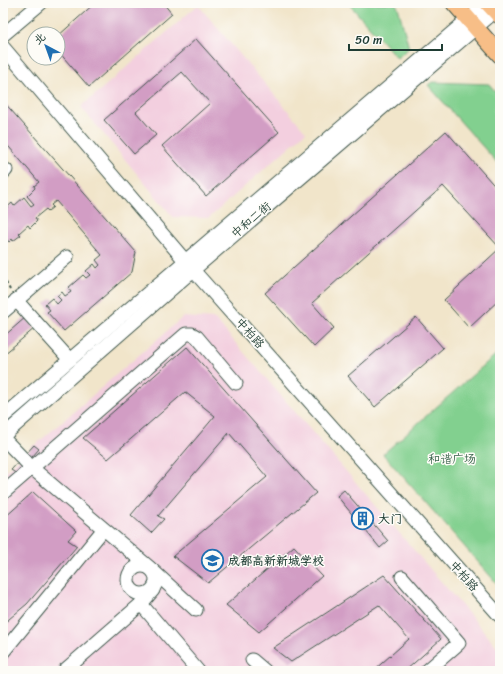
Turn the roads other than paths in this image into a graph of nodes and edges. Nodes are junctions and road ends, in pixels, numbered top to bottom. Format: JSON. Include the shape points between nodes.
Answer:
{"nodes":[{"id":1,"x":41,"y":3,"type":"edge"},
{"id":2,"x":454,"y":3,"type":"edge"},
{"id":3,"x":494,"y":8,"type":"edge"},
{"id":4,"x":472,"y":23,"type":"junction"},
{"id":5,"x":3,"y":36,"type":"edge"},
{"id":6,"x":3,"y":47,"type":"edge"},
{"id":7,"x":500,"y":55,"type":"edge"},
{"id":8,"x":66,"y":257,"type":"dead end"},
{"id":9,"x":189,"y":265,"type":"junction"},
{"id":10,"x":16,"y":300,"type":"junction"},
{"id":11,"x":3,"y":312,"type":"edge"},
{"id":12,"x":70,"y":360,"type":"junction"},
{"id":13,"x":236,"y":383,"type":"dead end"},
{"id":14,"x":3,"y":417,"type":"edge"},
{"id":15,"x":3,"y":437,"type":"edge"},
{"id":16,"x":32,"y":468,"type":"junction"},
{"id":17,"x":3,"y":494,"type":"edge"},
{"id":18,"x":103,"y":530,"type":"junction"},
{"id":19,"x":150,"y":568,"type":"junction"},
{"id":20,"x":402,"y":577,"type":"dead end"},
{"id":21,"x":153,"y":590,"type":"junction"},
{"id":22,"x":140,"y":604,"type":"junction"},
{"id":23,"x":196,"y":610,"type":"dead end"},
{"id":24,"x":500,"y":616,"type":"edge"},
{"id":25,"x":3,"y":652,"type":"edge"},
{"id":26,"x":252,"y":660,"type":"dead end"},
{"id":27,"x":64,"y":671,"type":"edge"},
{"id":28,"x":198,"y":671,"type":"edge"},
{"id":29,"x":265,"y":671,"type":"edge"},
{"id":30,"x":427,"y":671,"type":"edge"}],
"edges":[{"from":1,"to":5,"type":"street"},
{"from":2,"to":4,"type":"main road"},
{"from":3,"to":4,"type":"street","name":"中和二街"},
{"from":4,"to":7,"type":"main road"},
{"from":4,"to":9,"type":"street","name":"中和二街"},
{"from":6,"to":9,"type":"street","name":"中柏路"},
{"from":8,"to":10,"type":"street"},
{"from":9,"to":12,"type":"street","name":"中和二街"},
{"from":9,"to":15,"type":"street","name":"中和二街"},
{"from":9,"to":24,"type":"street","name":"中柏路"},
{"from":10,"to":11,"type":"street"},
{"from":10,"to":12,"type":"street"},
{"from":12,"to":14,"type":"street","name":"中和二街"},
{"from":13,"to":16,"type":"street","via":[[197,337],[186,334]]},
{"from":15,"to":16,"type":"street"},
{"from":16,"to":17,"type":"street"},
{"from":16,"to":18,"type":"street"},
{"from":18,"to":19,"type":"street"},
{"from":18,"to":25,"type":"street"},
{"from":19,"to":21,"type":"street","via":[[156,576]]},
{"from":19,"to":21,"type":"street","via":[[136,567],[129,574],[128,583],[136,593],[145,594]]},
{"from":19,"to":23,"type":"street"},
{"from":20,"to":30,"type":"street","via":[[459,643]]},
{"from":21,"to":22,"type":"street"},
{"from":22,"to":27,"type":"street"},
{"from":22,"to":28,"type":"street"},
{"from":26,"to":29,"type":"street"}]}
